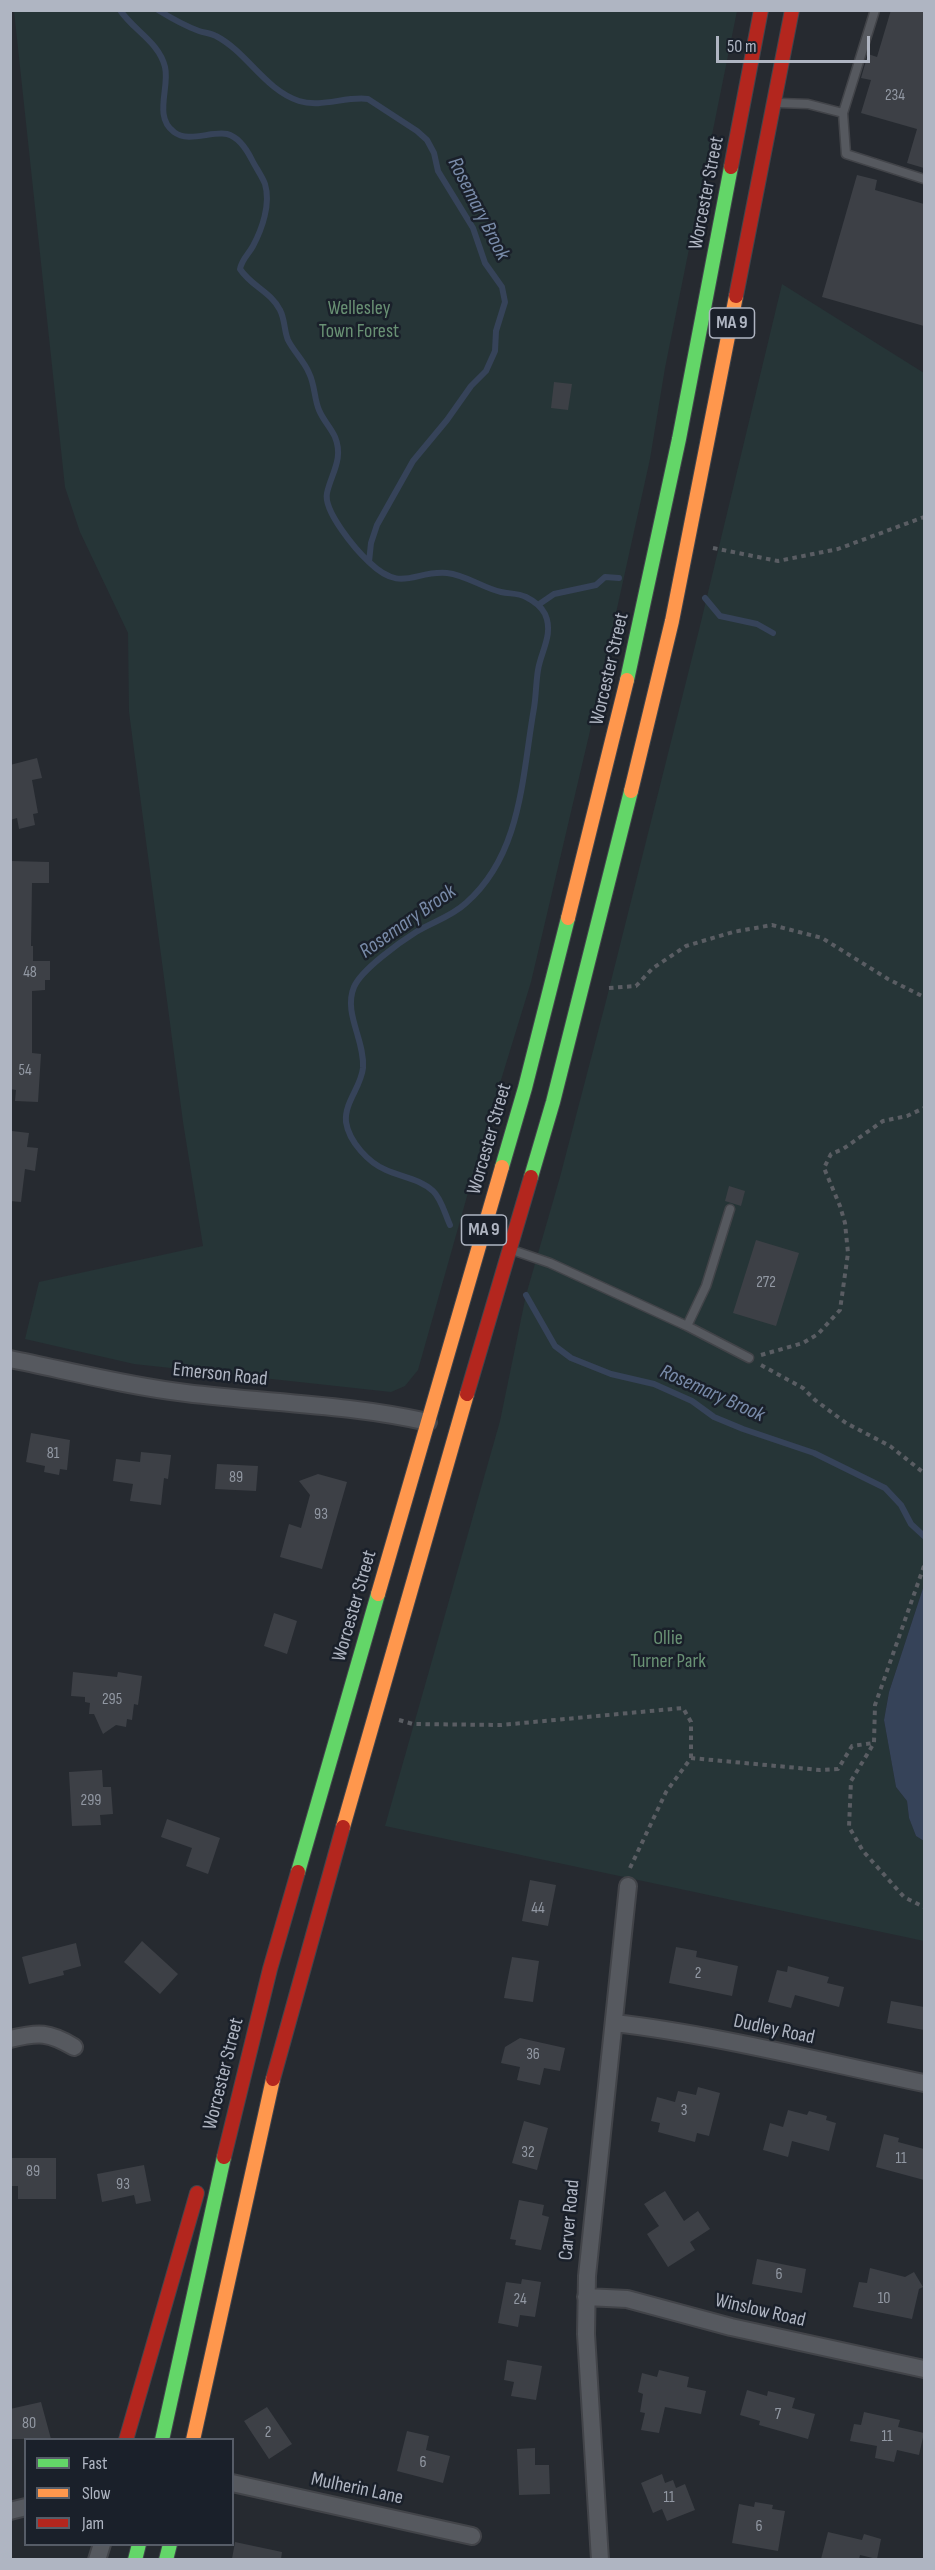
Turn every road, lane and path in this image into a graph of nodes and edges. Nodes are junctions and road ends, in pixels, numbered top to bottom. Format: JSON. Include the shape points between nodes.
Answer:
{"nodes":[{"id":1,"x":761,"y":10,"type":"edge"},
{"id":2,"x":792,"y":10,"type":"edge"},
{"id":3,"x":875,"y":10,"type":"edge"},
{"id":4,"x":802,"y":39,"type":"dead end"},
{"id":5,"x":774,"y":103,"type":"junction"},
{"id":6,"x":843,"y":113,"type":"junction"},
{"id":7,"x":924,"y":179,"type":"edge"},
{"id":8,"x":924,"y":518,"type":"edge"},
{"id":9,"x":712,"y":548,"type":"dead end"},
{"id":10,"x":582,"y":989,"type":"junction"},
{"id":11,"x":924,"y":998,"type":"edge"},
{"id":12,"x":924,"y":1108,"type":"edge"},
{"id":13,"x":730,"y":1209,"type":"dead end"},
{"id":14,"x":510,"y":1250,"type":"junction"},
{"id":15,"x":687,"y":1326,"type":"junction"},
{"id":16,"x":749,"y":1358,"type":"junction"},
{"id":17,"x":10,"y":1359,"type":"edge"},
{"id":18,"x":428,"y":1422,"type":"junction"},
{"id":19,"x":924,"y":1473,"type":"edge"},
{"id":20,"x":924,"y":1566,"type":"edge"},
{"id":21,"x":375,"y":1714,"type":"junction"},
{"id":22,"x":874,"y":1743,"type":"junction"},
{"id":23,"x":691,"y":1758,"type":"junction"},
{"id":24,"x":628,"y":1886,"type":"joint"},
{"id":25,"x":924,"y":1907,"type":"edge"},
{"id":26,"x":270,"y":1969,"type":"junction"},
{"id":27,"x":614,"y":2023,"type":"junction"},
{"id":28,"x":10,"y":2039,"type":"edge"},
{"id":29,"x":74,"y":2047,"type":"dead end"},
{"id":30,"x":924,"y":2083,"type":"edge"},
{"id":31,"x":209,"y":2156,"type":"dead end"},
{"id":32,"x":202,"y":2178,"type":"dead end"},
{"id":33,"x":586,"y":2297,"type":"junction"},
{"id":34,"x":924,"y":2369,"type":"edge"},
{"id":35,"x":126,"y":2438,"type":"edge"},
{"id":36,"x":162,"y":2438,"type":"edge"},
{"id":37,"x":193,"y":2438,"type":"edge"},
{"id":38,"x":234,"y":2484,"type":"edge"},
{"id":39,"x":471,"y":2536,"type":"dead end"},
{"id":40,"x":600,"y":2559,"type":"edge"}],
"edges":[{"from":1,"to":18,"type":"highway","name":"Worcester Street","number":"MA 9","via":[[679,439],[620,713],[535,1054]]},
{"from":2,"to":5,"type":"highway","number":"MA 9"},
{"from":3,"to":6,"type":"lane"},
{"from":4,"to":5,"type":"highway"},
{"from":5,"to":6,"type":"lane","via":[[808,104]]},
{"from":5,"to":10,"type":"highway","number":"MA 9","via":[[675,610]]},
{"from":6,"to":7,"type":"lane","via":[[846,154]]},
{"from":8,"to":9,"type":"path","via":[[838,549],[778,561]]},
{"from":10,"to":11,"type":"path","via":[[636,986],[652,968],[686,946],[772,925],[822,938]]},
{"from":10,"to":14,"type":"highway","number":"MA 9"},
{"from":12,"to":16,"type":"path","via":[[883,1121],[831,1154],[824,1168],[840,1206],[848,1253],[840,1310],[818,1334],[802,1343]]},
{"from":13,"to":15,"type":"lane","via":[[706,1286]]},
{"from":14,"to":15,"type":"lane","via":[[550,1263]]},
{"from":14,"to":21,"type":"highway","number":"MA 9"},
{"from":15,"to":16,"type":"lane"},
{"from":16,"to":19,"type":"path","via":[[803,1388],[846,1423],[890,1446]]},
{"from":17,"to":18,"type":"street","name":"Emerson Road","via":[[174,1392],[361,1410]]},
{"from":18,"to":26,"type":"highway","name":"Worcester Street","number":"MA 9"},
{"from":20,"to":22,"type":"path","via":[[875,1705]]},
{"from":21,"to":23,"type":"path","via":[[413,1724],[501,1725],[683,1707],[692,1722]]},
{"from":21,"to":37,"type":"highway","number":"MA 9","via":[[272,2084]]},
{"from":22,"to":23,"type":"path","via":[[852,1746],[838,1769]]},
{"from":22,"to":25,"type":"path","via":[[851,1781],[849,1827],[863,1851],[904,1898]]},
{"from":23,"to":24,"type":"path","via":[[666,1792],[639,1845],[629,1869]]},
{"from":24,"to":27,"type":"street","name":"Carver Road"},
{"from":26,"to":31,"type":"highway"},
{"from":26,"to":36,"type":"highway","name":"Worcester Street","number":"MA 9","via":[[229,2134]]},
{"from":27,"to":30,"type":"street","name":"Dudley Road","via":[[728,2042]]},
{"from":27,"to":33,"type":"street","name":"Carver Road","via":[[595,2177]]},
{"from":28,"to":29,"type":"street","via":[[46,2034]]},
{"from":32,"to":35,"type":"highway"},
{"from":33,"to":34,"type":"street","name":"Winslow Road","via":[[627,2300]]},
{"from":33,"to":40,"type":"street","name":"Carver Road"},
{"from":38,"to":39,"type":"street","name":"Mulherin Lane"}]}
